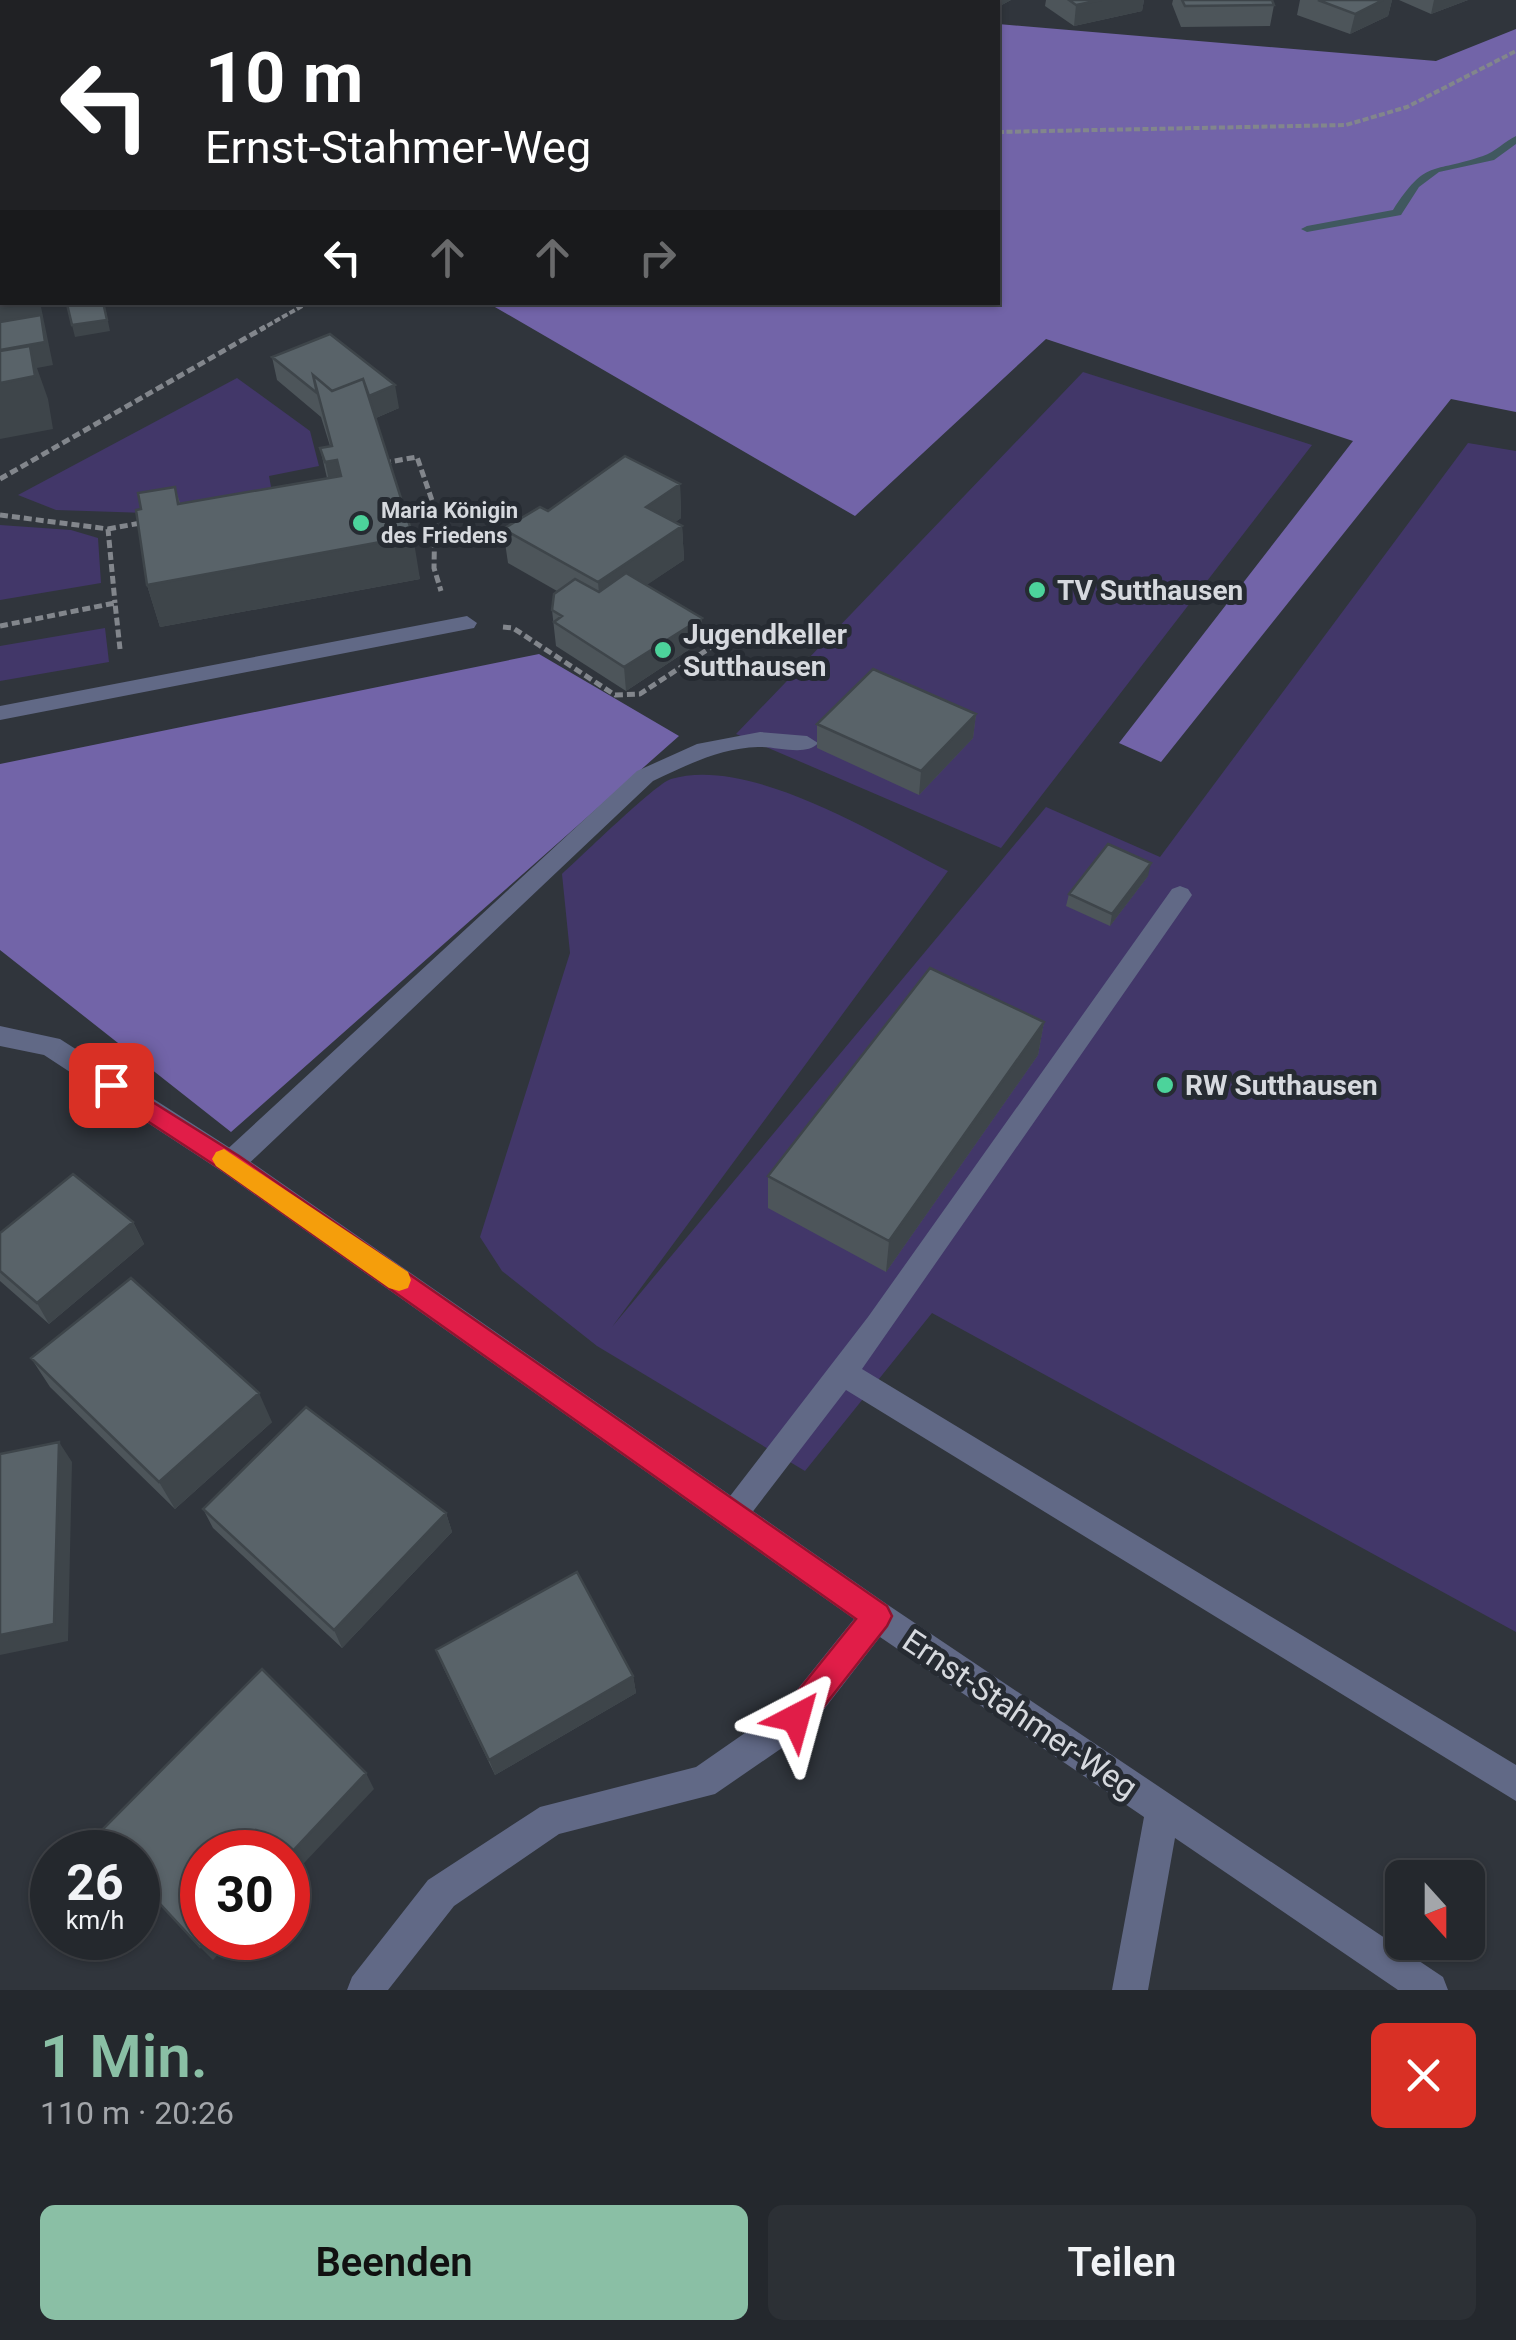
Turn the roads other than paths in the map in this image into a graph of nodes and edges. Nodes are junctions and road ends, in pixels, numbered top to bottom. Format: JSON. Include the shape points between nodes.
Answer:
{"nodes":[{"id":1,"x":467,"y":623,"type":"road end"},
{"id":2,"x":0,"y":713,"type":"edge"},
{"id":3,"x":807,"y":743,"type":"dead end"},
{"id":4,"x":1180,"y":895,"type":"dead end"},
{"id":5,"x":0,"y":1036,"type":"edge"},
{"id":6,"x":230,"y":1163,"type":"junction"},
{"id":7,"x":842,"y":1372,"type":"junction"},
{"id":8,"x":734,"y":1514,"type":"junction"},
{"id":9,"x":877,"y":1616,"type":"junction"},
{"id":10,"x":1516,"y":1784,"type":"edge"},
{"id":11,"x":1162,"y":1812,"type":"junction"},
{"id":12,"x":365,"y":1990,"type":"edge"},
{"id":13,"x":1130,"y":1990,"type":"edge"},
{"id":14,"x":1430,"y":1990,"type":"edge"}],
"edges":[{"from":1,"to":2,"type":"street"},
{"from":3,"to":6,"type":"street","via":[[765,737],[712,744],[645,776]]},
{"from":4,"to":7,"type":"street"},
{"from":5,"to":6,"type":"street","name":"Ernst-Stahmer-Weg","via":[[51,1046]]},
{"from":6,"to":8,"type":"street","name":"Ernst-Stahmer-Weg"},
{"from":7,"to":8,"type":"street"},
{"from":7,"to":10,"type":"street"},
{"from":8,"to":9,"type":"street","name":"Ernst-Stahmer-Weg"},
{"from":9,"to":11,"type":"street","name":"Ernst-Stahmer-Weg"},
{"from":9,"to":12,"type":"street","name":"Ernst-Stahmer-Weg","via":[[796,1718],[703,1782],[552,1818],[441,1893]]},
{"from":11,"to":13,"type":"street","name":"Ernst-Stahmer-Weg"},
{"from":11,"to":14,"type":"street","name":"Ernst-Stahmer-Weg"}]}
